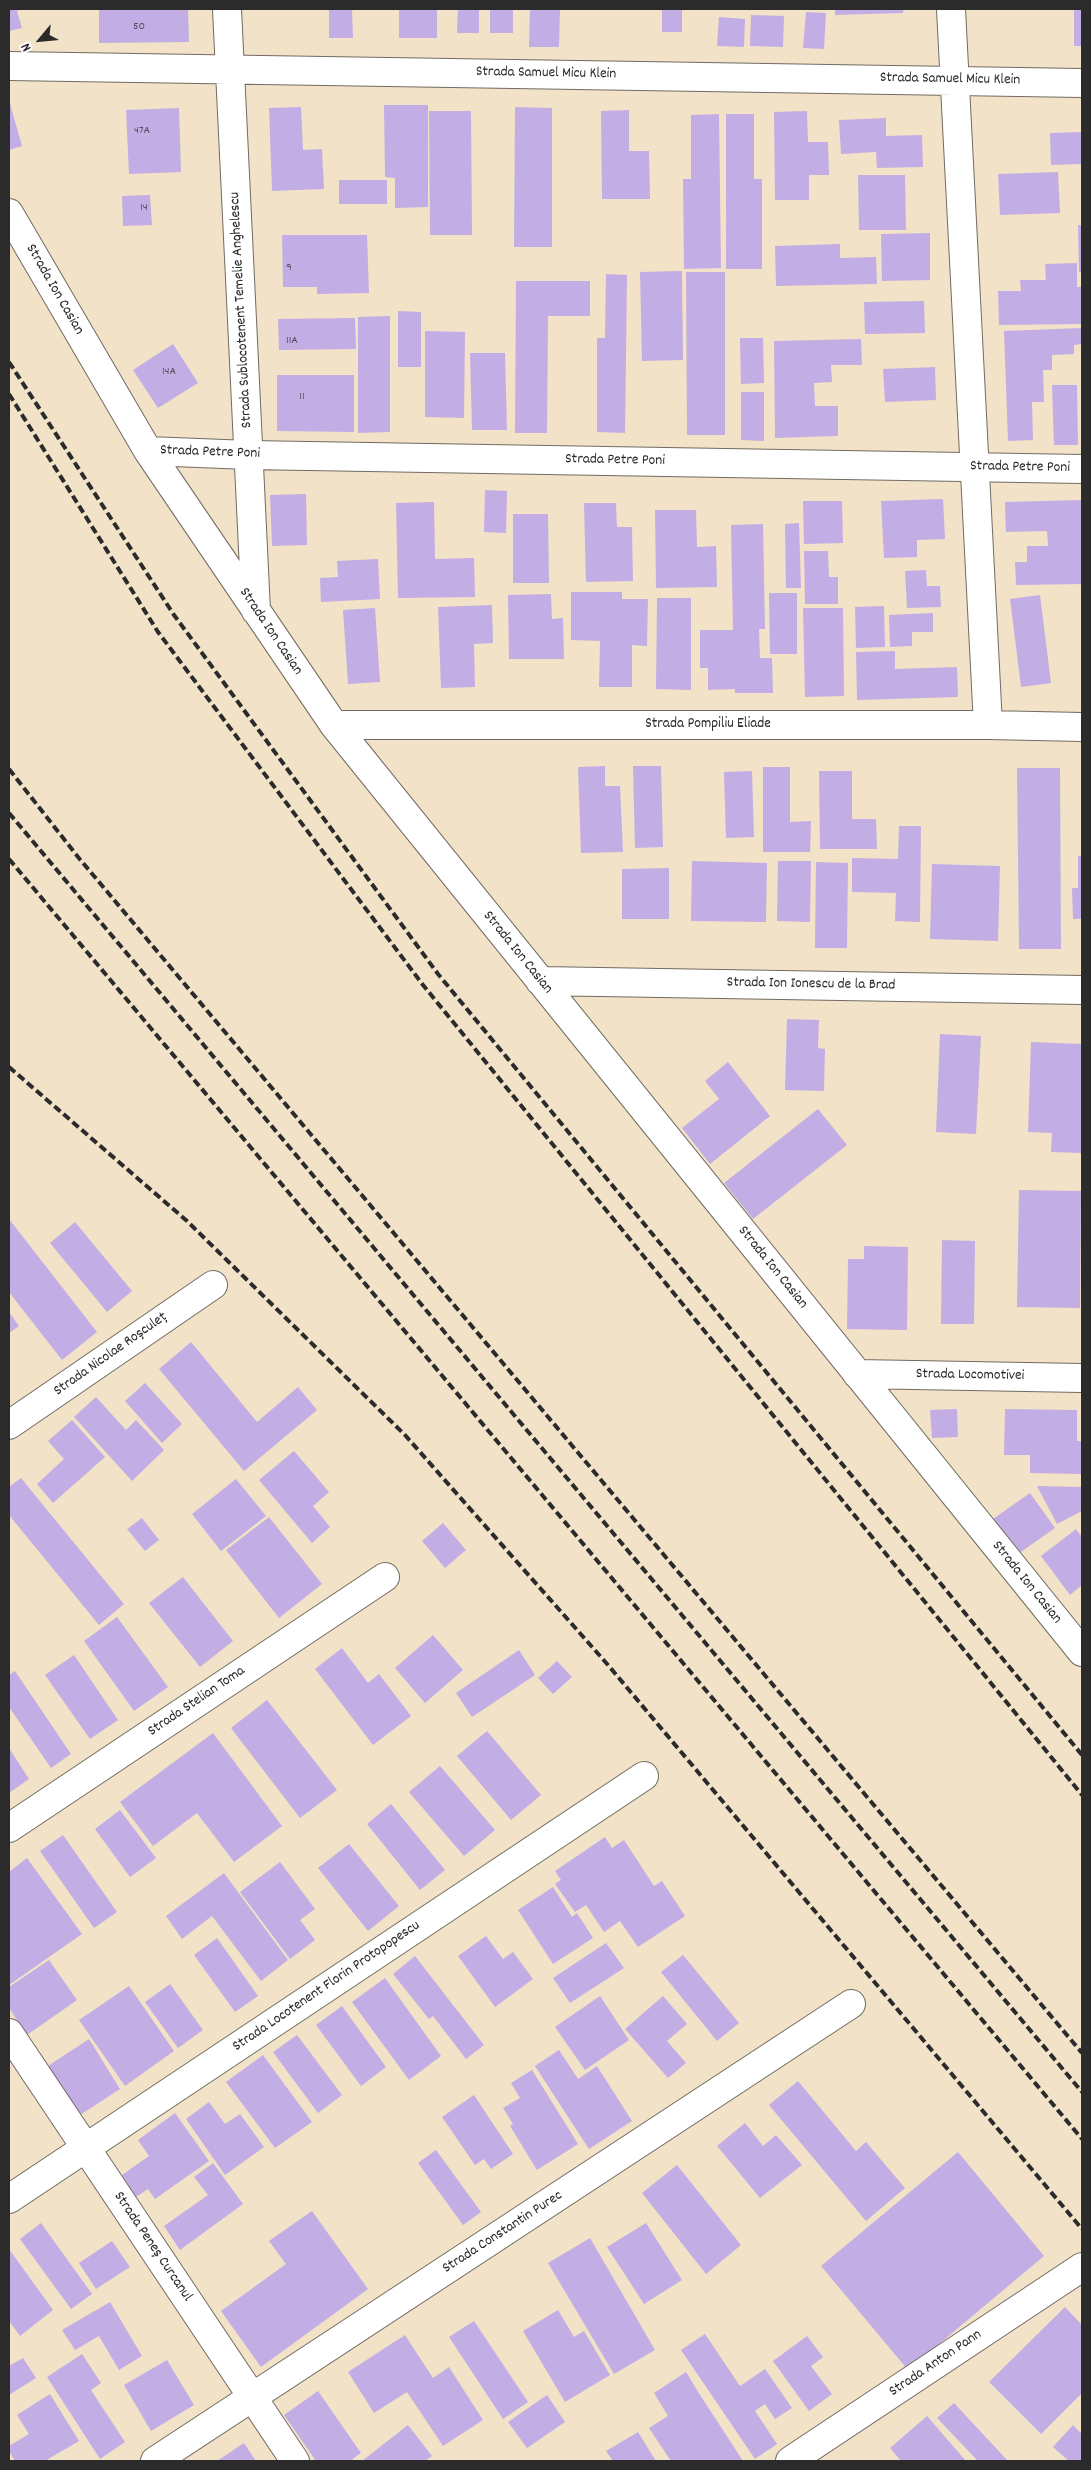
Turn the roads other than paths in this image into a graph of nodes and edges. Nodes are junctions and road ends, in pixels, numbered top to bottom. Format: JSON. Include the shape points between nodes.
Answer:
{"nodes":[{"id":1,"x":227,"y":9,"type":"edge"},
{"id":2,"x":951,"y":9,"type":"edge"},
{"id":3,"x":9,"y":66,"type":"edge"},
{"id":4,"x":230,"y":69,"type":"junction"},
{"id":5,"x":955,"y":80,"type":"junction"},
{"id":6,"x":1082,"y":83,"type":"edge"},
{"id":7,"x":9,"y":213,"type":"edge"},
{"id":8,"x":148,"y":451,"type":"junction"},
{"id":9,"x":249,"y":455,"type":"junction"},
{"id":10,"x":975,"y":467,"type":"junction"},
{"id":11,"x":1082,"y":469,"type":"edge"},
{"id":12,"x":256,"y":612,"type":"junction"},
{"id":13,"x":334,"y":725,"type":"junction"},
{"id":14,"x":988,"y":725,"type":"junction"},
{"id":15,"x":1082,"y":727,"type":"edge"},
{"id":16,"x":540,"y":981,"type":"junction"},
{"id":17,"x":1082,"y":990,"type":"edge"},
{"id":18,"x":213,"y":1285,"type":"dead end"},
{"id":19,"x":858,"y":1374,"type":"junction"},
{"id":20,"x":1082,"y":1378,"type":"edge"},
{"id":21,"x":9,"y":1425,"type":"edge"},
{"id":22,"x":385,"y":1577,"type":"dead end"},
{"id":23,"x":1082,"y":1652,"type":"edge"},
{"id":24,"x":644,"y":1776,"type":"dead end"},
{"id":25,"x":9,"y":1828,"type":"edge"},
{"id":26,"x":852,"y":2004,"type":"dead end"},
{"id":27,"x":9,"y":2033,"type":"edge"},
{"id":28,"x":86,"y":2148,"type":"junction"},
{"id":29,"x":9,"y":2199,"type":"edge"},
{"id":30,"x":1082,"y":2267,"type":"edge"},
{"id":31,"x":252,"y":2398,"type":"junction"},
{"id":32,"x":156,"y":2461,"type":"edge"},
{"id":33,"x":295,"y":2461,"type":"edge"},
{"id":34,"x":790,"y":2461,"type":"edge"}],
"edges":[{"from":1,"to":4,"type":"street","name":"Strada Sublocotenent Temelie Anghelescu"},
{"from":2,"to":5,"type":"street"},
{"from":3,"to":4,"type":"street","name":"Strada Samuel Micu Klein"},
{"from":4,"to":5,"type":"street","name":"Strada Samuel Micu Klein"},
{"from":4,"to":9,"type":"street","name":"Strada Sublocotenent Temelie Anghelescu"},
{"from":5,"to":6,"type":"street","name":"Strada Samuel Micu Klein"},
{"from":5,"to":10,"type":"street"},
{"from":7,"to":8,"type":"street","name":"Strada Ion Casian"},
{"from":8,"to":9,"type":"street","name":"Strada Petre Poni"},
{"from":8,"to":12,"type":"street","name":"Strada Ion Casian"},
{"from":9,"to":10,"type":"street","name":"Strada Petre Poni"},
{"from":9,"to":12,"type":"street","name":"Strada Sublocotenent Temelie Anghelescu"},
{"from":10,"to":11,"type":"street","name":"Strada Petre Poni"},
{"from":10,"to":14,"type":"street"},
{"from":12,"to":13,"type":"street","name":"Strada Ion Casian"},
{"from":13,"to":14,"type":"street","name":"Strada Pompiliu Eliade"},
{"from":13,"to":16,"type":"street","name":"Strada Ion Casian"},
{"from":14,"to":15,"type":"street","name":"Strada Pompiliu Eliade"},
{"from":16,"to":17,"type":"street","name":"Strada Ion Ionescu de la Brad"},
{"from":16,"to":19,"type":"street","name":"Strada Ion Casian"},
{"from":18,"to":21,"type":"street","name":"Strada Nicolae Roșculeț"},
{"from":19,"to":20,"type":"street","name":"Strada Locomotivei"},
{"from":19,"to":23,"type":"street","name":"Strada Ion Casian"},
{"from":22,"to":25,"type":"street","name":"Strada Stelian Toma"},
{"from":24,"to":28,"type":"street","name":"Strada Locotenent Florin Protopopescu"},
{"from":26,"to":31,"type":"street","name":"Strada Constantin Purec"},
{"from":27,"to":28,"type":"street","name":"Strada Peneș Curcanul"},
{"from":28,"to":29,"type":"street","name":"Strada Locotenent Florin Protopopescu"},
{"from":28,"to":31,"type":"street","name":"Strada Peneș Curcanul"},
{"from":30,"to":34,"type":"street","name":"Strada Anton Pann"},
{"from":31,"to":32,"type":"street","name":"Strada Constantin Purec"},
{"from":31,"to":33,"type":"street","name":"Strada Peneș Curcanul"}]}
